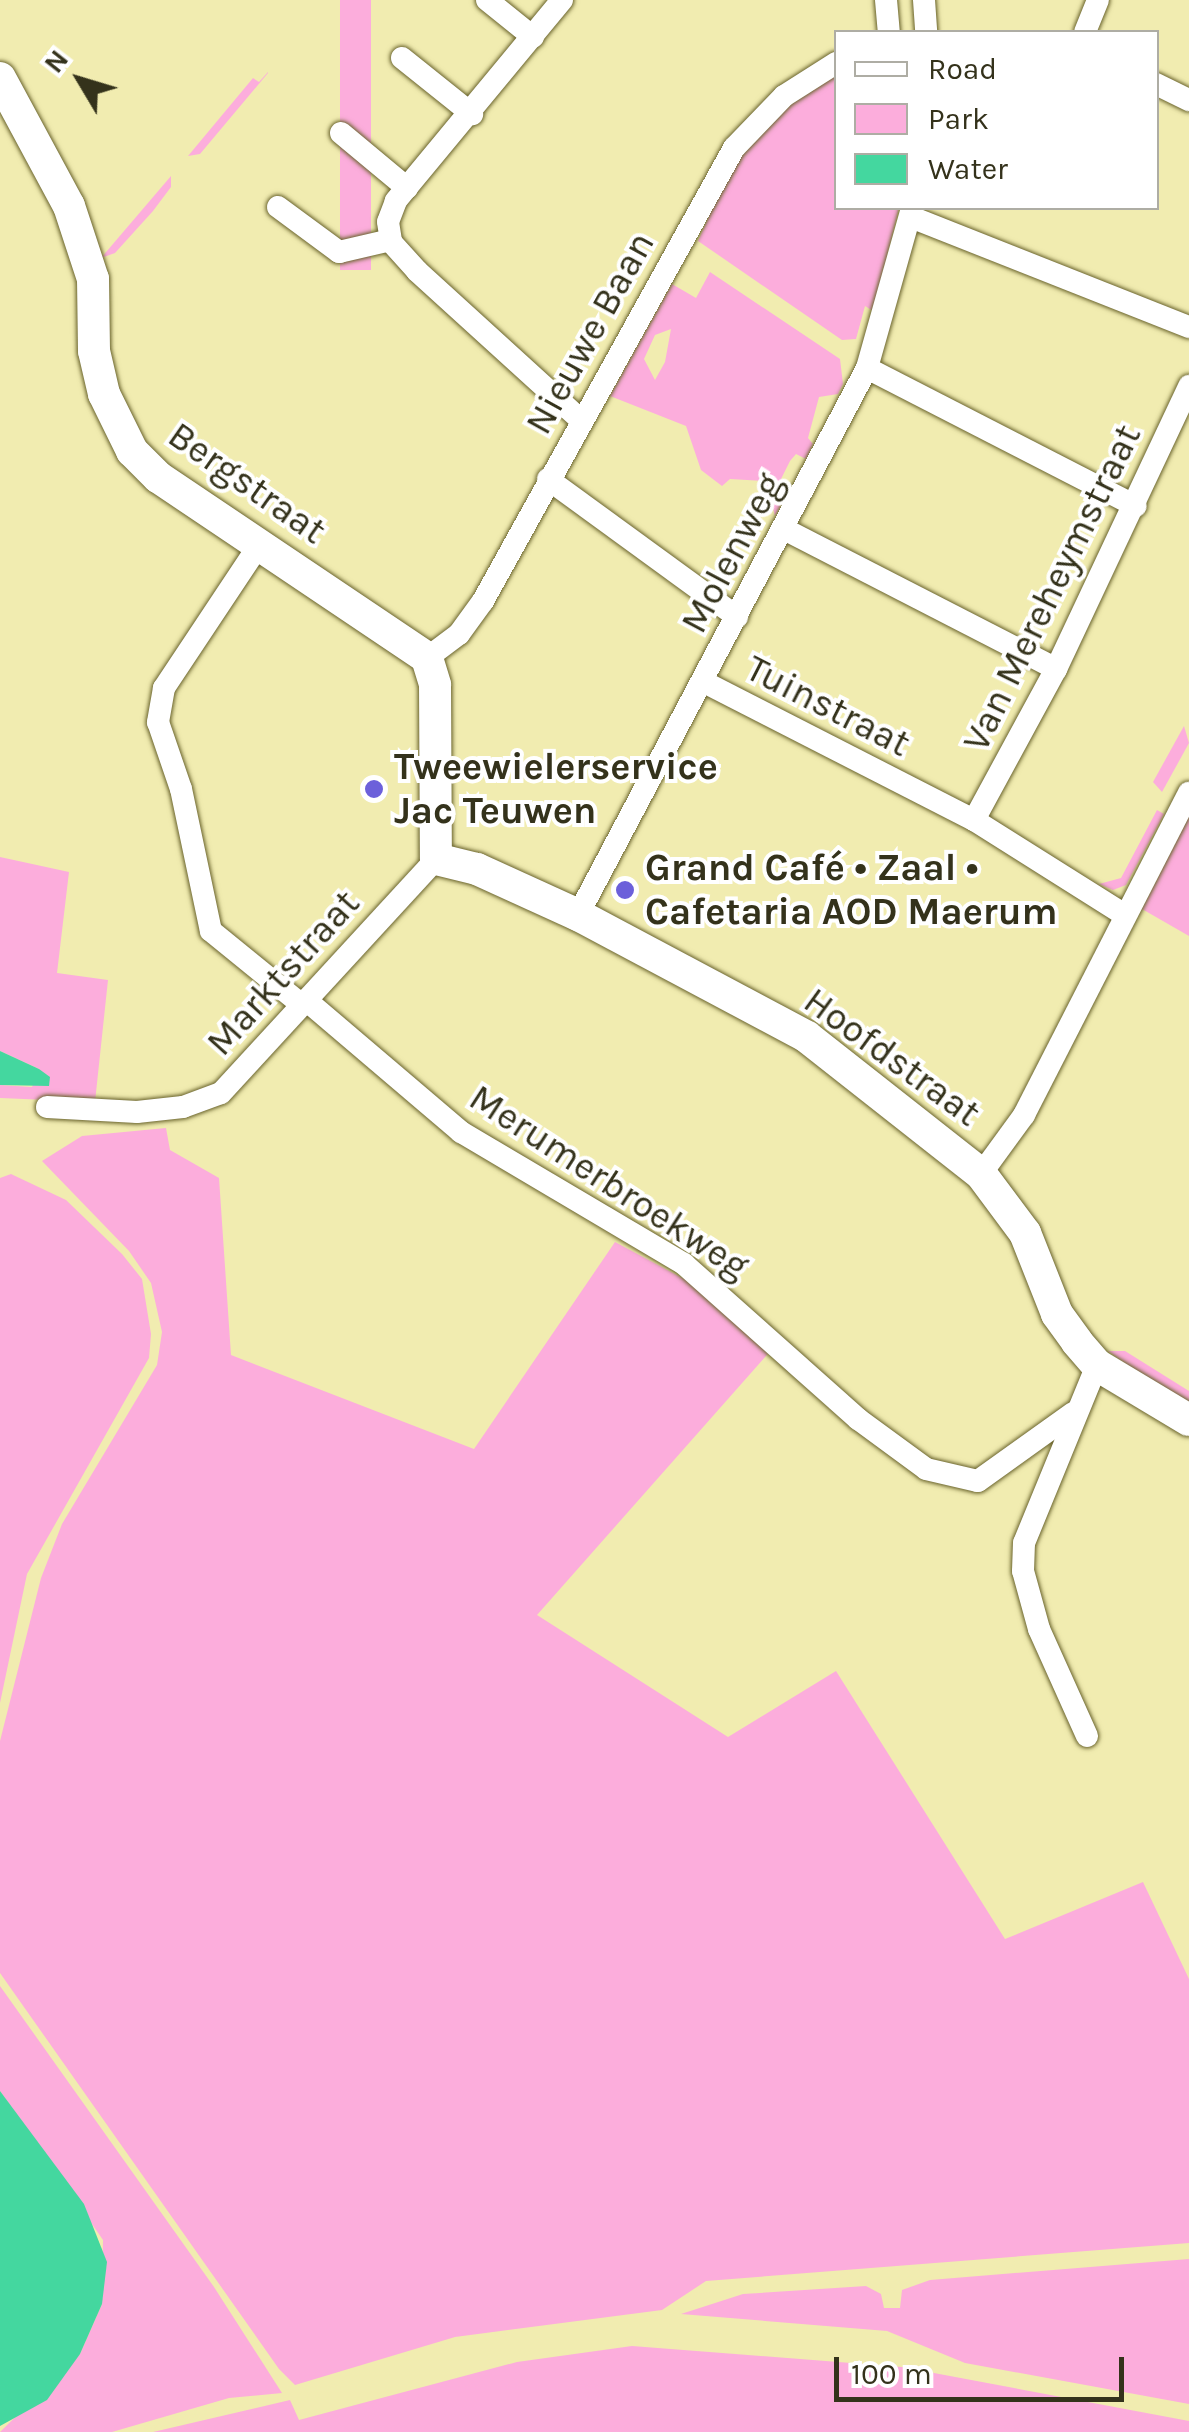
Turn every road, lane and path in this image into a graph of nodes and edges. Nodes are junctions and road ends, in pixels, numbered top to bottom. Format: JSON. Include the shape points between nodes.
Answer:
{"nodes":[{"id":1,"x":488,"y":0,"type":"edge"},
{"id":2,"x":562,"y":0,"type":"edge"},
{"id":3,"x":886,"y":0,"type":"edge"},
{"id":4,"x":924,"y":0,"type":"edge"},
{"id":5,"x":1098,"y":0,"type":"edge"},
{"id":6,"x":889,"y":30,"type":"edge"},
{"id":7,"x":925,"y":30,"type":"edge"},
{"id":8,"x":1086,"y":30,"type":"edge"},
{"id":9,"x":533,"y":37,"type":"junction"},
{"id":10,"x":402,"y":58,"type":"dead end"},
{"id":11,"x":834,"y":64,"type":"edge"},
{"id":12,"x":0,"y":78,"type":"edge"},
{"id":13,"x":1159,"y":85,"type":"edge"},
{"id":14,"x":1189,"y":100,"type":"edge"},
{"id":15,"x":472,"y":114,"type":"junction"},
{"id":16,"x":341,"y":134,"type":"dead end"},
{"id":17,"x":407,"y":188,"type":"junction"},
{"id":18,"x":278,"y":207,"type":"dead end"},
{"id":19,"x":911,"y":212,"type":"edge"},
{"id":20,"x":390,"y":240,"type":"junction"},
{"id":21,"x":1189,"y":327,"type":"edge"},
{"id":22,"x":867,"y":368,"type":"junction"},
{"id":23,"x":1189,"y":386,"type":"edge"},
{"id":24,"x":580,"y":420,"type":"junction"},
{"id":25,"x":548,"y":479,"type":"junction"},
{"id":26,"x":1136,"y":506,"type":"junction"},
{"id":27,"x":784,"y":529,"type":"junction"},
{"id":28,"x":259,"y":545,"type":"junction"},
{"id":29,"x":737,"y":618,"type":"junction"},
{"id":30,"x":1056,"y":669,"type":"junction"},
{"id":31,"x":431,"y":672,"type":"junction"},
{"id":32,"x":704,"y":682,"type":"junction"},
{"id":33,"x":1189,"y":793,"type":"edge"},
{"id":34,"x":974,"y":820,"type":"junction"},
{"id":35,"x":436,"y":859,"type":"junction"},
{"id":36,"x":578,"y":915,"type":"junction"},
{"id":37,"x":1125,"y":915,"type":"junction"},
{"id":38,"x":304,"y":1002,"type":"junction"},
{"id":39,"x":46,"y":1108,"type":"dead end"},
{"id":40,"x":981,"y":1174,"type":"junction"},
{"id":41,"x":1097,"y":1365,"type":"junction"},
{"id":42,"x":1073,"y":1413,"type":"junction"},
{"id":43,"x":1189,"y":1420,"type":"edge"},
{"id":44,"x":1087,"y":1736,"type":"dead end"}],
"edges":[{"from":1,"to":9,"type":"street"},
{"from":2,"to":9,"type":"street"},
{"from":3,"to":6,"type":"street"},
{"from":4,"to":7,"type":"street"},
{"from":5,"to":8,"type":"street"},
{"from":9,"to":15,"type":"street"},
{"from":10,"to":15,"type":"street"},
{"from":11,"to":24,"type":"street","name":"Nieuwe Baan","via":[[784,96],[734,148]]},
{"from":12,"to":28,"type":"street","name":"Bergstraat","via":[[69,206],[93,279],[94,352],[119,430],[158,477]]},
{"from":13,"to":14,"type":"street"},
{"from":15,"to":17,"type":"street"},
{"from":16,"to":17,"type":"street"},
{"from":17,"to":20,"type":"street","via":[[388,222]]},
{"from":18,"to":20,"type":"street","via":[[340,252]]},
{"from":19,"to":21,"type":"street"},
{"from":19,"to":22,"type":"street","name":"Molenweg"},
{"from":20,"to":24,"type":"street"},
{"from":22,"to":26,"type":"street"},
{"from":22,"to":27,"type":"street","name":"Molenweg"},
{"from":23,"to":26,"type":"street","name":"Van Mereheymstraat"},
{"from":24,"to":25,"type":"street","name":"Nieuwe Baan"},
{"from":25,"to":29,"type":"street"},
{"from":25,"to":31,"type":"street","name":"Nieuwe Baan","via":[[483,601]]},
{"from":26,"to":30,"type":"street","name":"Van Mereheymstraat"},
{"from":27,"to":29,"type":"street","name":"Molenweg"},
{"from":27,"to":30,"type":"street"},
{"from":28,"to":31,"type":"street","name":"Bergstraat"},
{"from":28,"to":38,"type":"street","name":"Merumerbroekweg","via":[[164,688],[158,722],[181,789],[211,930]]},
{"from":29,"to":32,"type":"street","name":"Molenweg"},
{"from":30,"to":34,"type":"street","name":"Van Mereheymstraat"},
{"from":31,"to":35,"type":"street"},
{"from":32,"to":34,"type":"street","name":"Tuinstraat"},
{"from":32,"to":36,"type":"street","name":"Molenweg"},
{"from":33,"to":37,"type":"street"},
{"from":34,"to":37,"type":"street","name":"Tuinstraat"},
{"from":35,"to":36,"type":"street","name":"Hoofdstraat","via":[[477,869]]},
{"from":35,"to":38,"type":"street","name":"Marktstraat"},
{"from":36,"to":40,"type":"street","name":"Hoofdstraat","via":[[807,1036]]},
{"from":37,"to":40,"type":"street","via":[[1024,1115]]},
{"from":38,"to":39,"type":"street","name":"Marktstraat","via":[[221,1092],[183,1107],[137,1112]]},
{"from":38,"to":42,"type":"street","name":"Merumerbroekweg","via":[[461,1132],[684,1264],[858,1419],[926,1469],[978,1481]]},
{"from":40,"to":41,"type":"street","name":"Hoofdstraat","via":[[1025,1232],[1057,1314]]},
{"from":41,"to":42,"type":"street","name":"Merumerbroekweg"},
{"from":41,"to":43,"type":"street"},
{"from":42,"to":44,"type":"street","name":"Merumerbroekweg","via":[[1024,1543],[1023,1571],[1039,1630]]}]}
